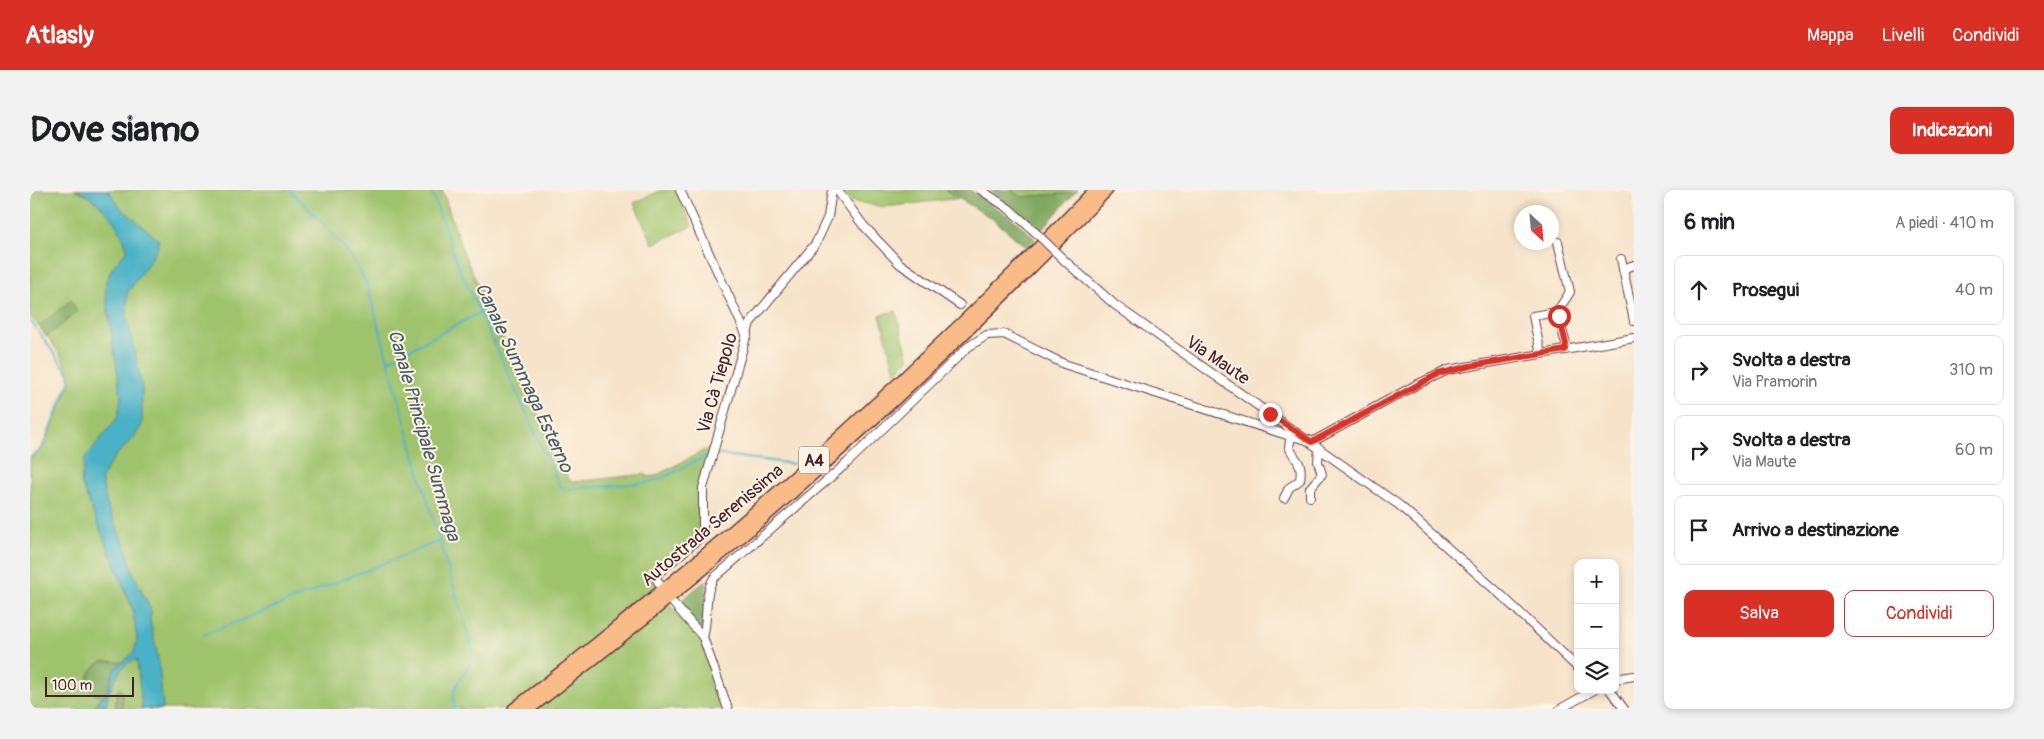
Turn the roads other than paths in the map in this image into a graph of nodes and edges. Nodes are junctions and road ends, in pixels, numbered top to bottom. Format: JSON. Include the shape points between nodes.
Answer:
{"nodes":[{"id":1,"x":680,"y":190,"type":"edge"},
{"id":2,"x":832,"y":190,"type":"edge"},
{"id":3,"x":837,"y":190,"type":"edge"},
{"id":4,"x":981,"y":190,"type":"edge"},
{"id":5,"x":1095,"y":190,"type":"edge"},
{"id":6,"x":1107,"y":190,"type":"edge"},
{"id":7,"x":1559,"y":246,"type":"edge"},
{"id":8,"x":1621,"y":259,"type":"dead end"},
{"id":9,"x":1634,"y":265,"type":"edge"},
{"id":10,"x":1623,"y":269,"type":"junction"},
{"id":11,"x":960,"y":305,"type":"dead end"},
{"id":12,"x":1557,"y":312,"type":"junction"},
{"id":13,"x":1634,"y":320,"type":"edge"},
{"id":14,"x":747,"y":336,"type":"junction"},
{"id":15,"x":1634,"y":338,"type":"edge"},
{"id":16,"x":1565,"y":350,"type":"junction"},
{"id":17,"x":1540,"y":354,"type":"junction"},
{"id":18,"x":1270,"y":414,"type":"junction"},
{"id":19,"x":1266,"y":429,"type":"junction"},
{"id":20,"x":1290,"y":436,"type":"junction"},
{"id":21,"x":1313,"y":443,"type":"junction"},
{"id":22,"x":1310,"y":496,"type":"dead end"},
{"id":23,"x":1284,"y":498,"type":"dead end"},
{"id":24,"x":660,"y":585,"type":"dead end"},
{"id":25,"x":674,"y":604,"type":"dead end"},
{"id":26,"x":703,"y":636,"type":"junction"},
{"id":27,"x":1574,"y":664,"type":"edge"},
{"id":28,"x":1634,"y":676,"type":"edge"},
{"id":29,"x":1619,"y":678,"type":"edge"},
{"id":30,"x":1587,"y":694,"type":"edge"},
{"id":31,"x":1613,"y":694,"type":"edge"},
{"id":32,"x":514,"y":709,"type":"edge"},
{"id":33,"x":529,"y":709,"type":"edge"},
{"id":34,"x":728,"y":709,"type":"edge"},
{"id":35,"x":1560,"y":709,"type":"edge"},
{"id":36,"x":1624,"y":709,"type":"edge"}],
"edges":[{"from":1,"to":14,"type":"street"},
{"from":2,"to":14,"type":"street","name":"Via Cà Tiepolo","via":[[828,217],[816,243],[755,316]]},
{"from":3,"to":11,"type":"street","via":[[863,226],[900,264]]},
{"from":4,"to":18,"type":"street","name":"Via Maute","bridge":true,"via":[[1008,208],[1110,301]]},
{"from":5,"to":32,"type":"highway","name":"Autostrada Serenissima","number":"A4","via":[[925,359],[793,479],[672,583]]},
{"from":6,"to":33,"type":"highway","name":"Autostrada Serenissima","number":"A4","via":[[931,365],[803,482],[680,588]]},
{"from":7,"to":12,"type":"street","via":[[1570,292]]},
{"from":8,"to":10,"type":"street"},
{"from":9,"to":10,"type":"street"},
{"from":10,"to":13,"type":"street"},
{"from":12,"to":16,"type":"street"},
{"from":12,"to":17,"type":"street","via":[[1533,316]]},
{"from":14,"to":24,"type":"street","name":"Via Cà Tiepolo","via":[[703,488],[705,530],[696,542],[656,576]]},
{"from":15,"to":16,"type":"street"},
{"from":16,"to":17,"type":"street"},
{"from":17,"to":21,"type":"street","via":[[1438,374]]},
{"from":18,"to":19,"type":"street"},
{"from":18,"to":21,"type":"street","name":"Via Maute"},
{"from":19,"to":20,"type":"street"},
{"from":19,"to":26,"type":"street","via":[[1064,364],[1004,334],[987,335],[968,347],[847,463],[714,578],[710,585]]},
{"from":20,"to":21,"type":"street"},
{"from":20,"to":23,"type":"street","via":[[1290,450],[1298,458],[1302,470],[1300,480],[1289,488]]},
{"from":21,"to":22,"type":"street","via":[[1322,474],[1310,488]]},
{"from":21,"to":27,"type":"street","name":"Via Maute","via":[[1399,505]]},
{"from":25,"to":26,"type":"street"},
{"from":26,"to":34,"type":"street"},
{"from":28,"to":29,"type":"street"},
{"from":30,"to":35,"type":"street"},
{"from":31,"to":36,"type":"street"}]}
